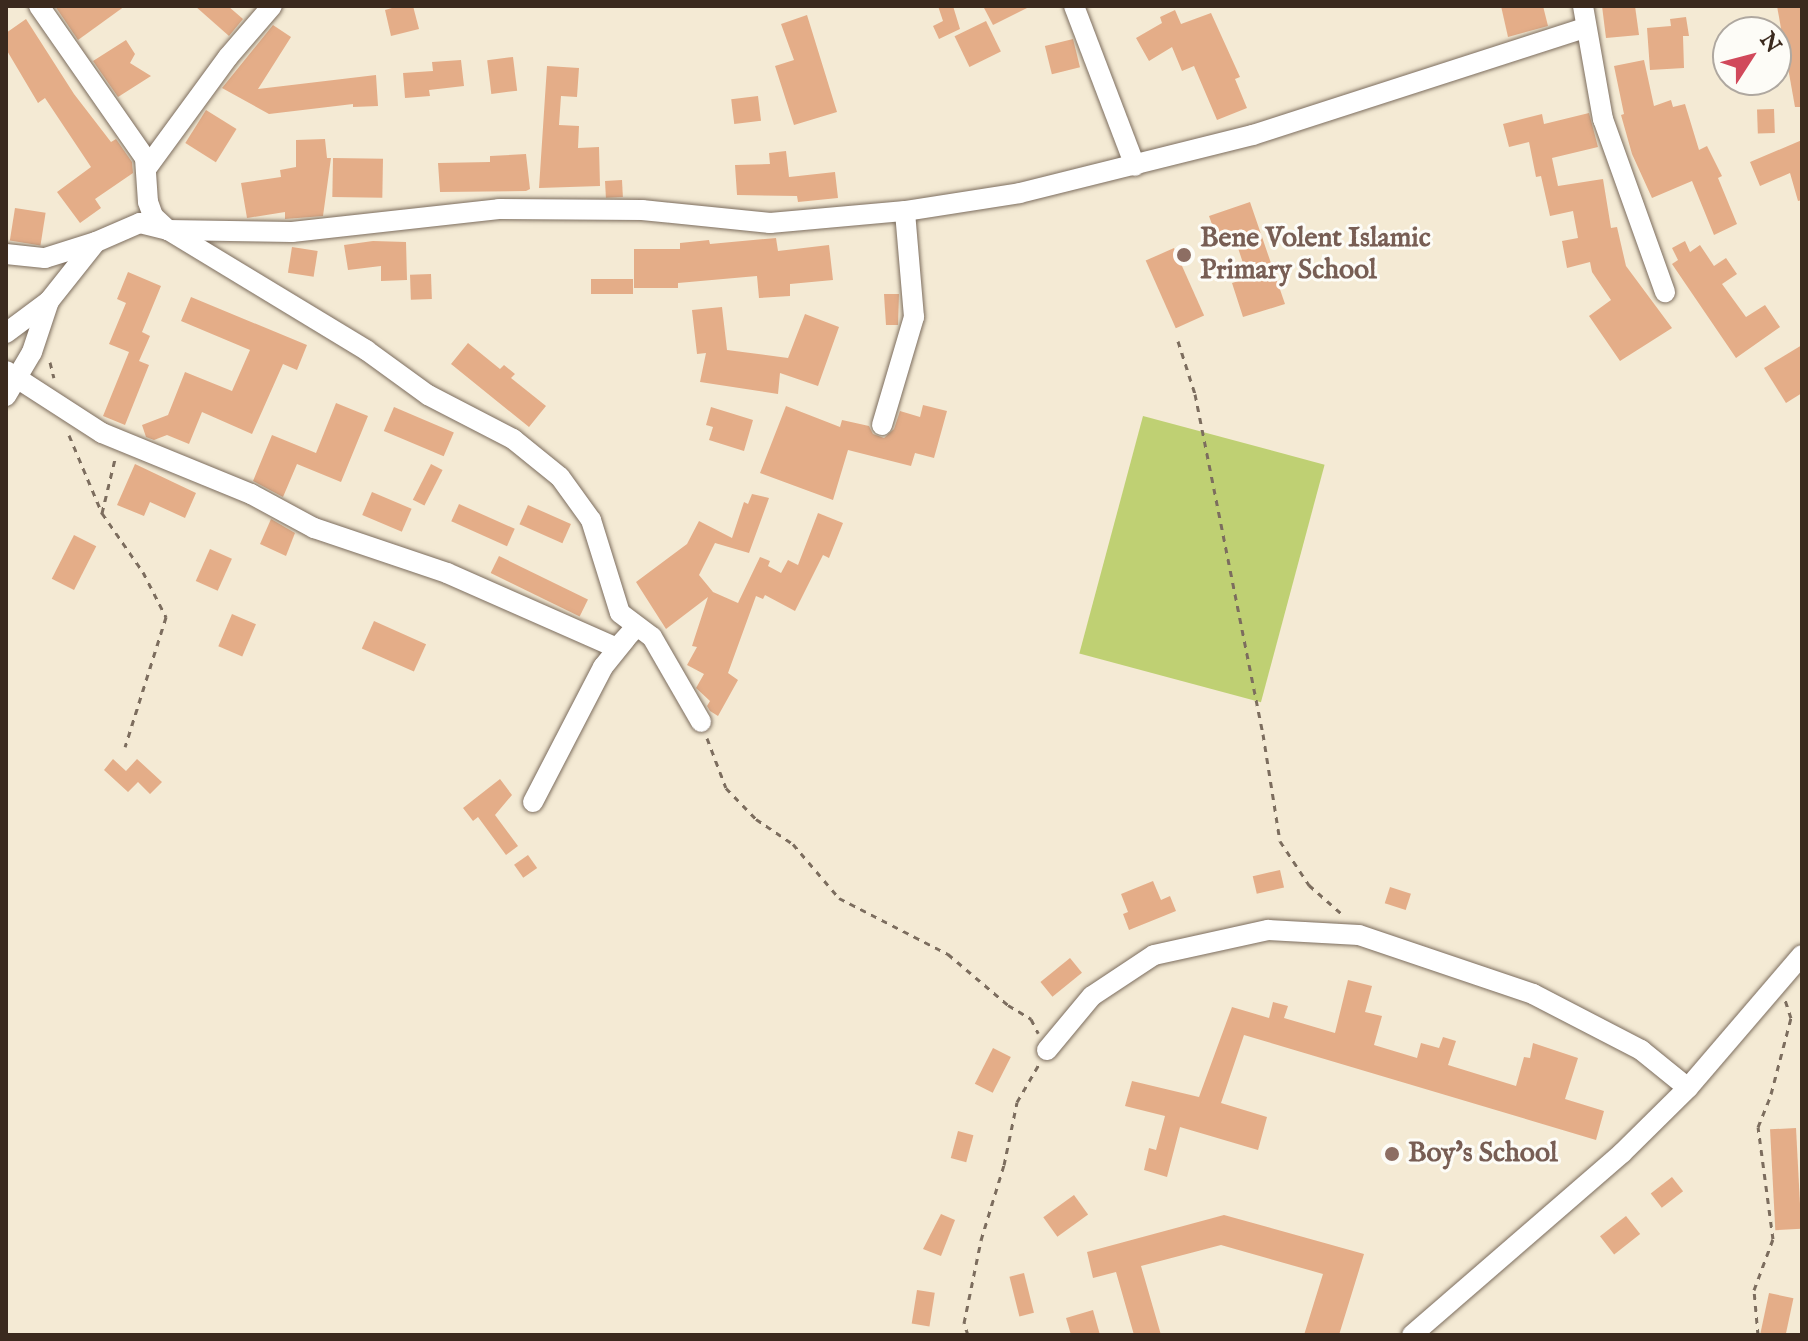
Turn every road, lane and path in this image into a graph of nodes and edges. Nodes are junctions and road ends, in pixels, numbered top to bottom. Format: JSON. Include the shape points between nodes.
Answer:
{"nodes":[{"id":1,"x":39,"y":6,"type":"edge"},
{"id":2,"x":272,"y":6,"type":"edge"},
{"id":3,"x":1074,"y":6,"type":"edge"},
{"id":4,"x":1583,"y":6,"type":"edge"},
{"id":5,"x":1585,"y":28,"type":"junction"},
{"id":6,"x":1135,"y":166,"type":"junction"},
{"id":7,"x":146,"y":169,"type":"junction"},
{"id":8,"x":905,"y":211,"type":"junction"},
{"id":9,"x":168,"y":230,"type":"junction"},
{"id":10,"x":96,"y":242,"type":"junction"},
{"id":11,"x":6,"y":254,"type":"edge"},
{"id":12,"x":1665,"y":292,"type":"dead end"},
{"id":13,"x":49,"y":301,"type":"junction"},
{"id":14,"x":40,"y":327,"type":"junction"},
{"id":15,"x":6,"y":333,"type":"edge"},
{"id":16,"x":1178,"y":341,"type":"dead end"},
{"id":17,"x":10,"y":381,"type":"edge"},
{"id":18,"x":60,"y":407,"type":"junction"},
{"id":19,"x":882,"y":425,"type":"dead end"},
{"id":20,"x":116,"y":439,"type":"junction"},
{"id":21,"x":102,"y":513,"type":"junction"},
{"id":22,"x":635,"y":628,"type":"junction"},
{"id":23,"x":701,"y":722,"type":"joint"},
{"id":24,"x":125,"y":747,"type":"dead end"},
{"id":25,"x":533,"y":802,"type":"dead end"},
{"id":26,"x":1359,"y":935,"type":"junction"},
{"id":27,"x":1802,"y":955,"type":"edge"},
{"id":28,"x":1774,"y":989,"type":"junction"},
{"id":29,"x":1047,"y":1050,"type":"junction"},
{"id":30,"x":1688,"y":1088,"type":"junction"},
{"id":31,"x":968,"y":1335,"type":"edge"},
{"id":32,"x":1412,"y":1335,"type":"edge"},
{"id":33,"x":1758,"y":1335,"type":"edge"}],
"edges":[{"from":1,"to":7,"type":"street","via":[[145,158]]},
{"from":2,"to":7,"type":"street"},
{"from":3,"to":6,"type":"street"},
{"from":4,"to":5,"type":"street"},
{"from":5,"to":6,"type":"street","via":[[1253,135]]},
{"from":5,"to":12,"type":"street","via":[[1603,119]]},
{"from":6,"to":8,"type":"street","via":[[1020,193]]},
{"from":7,"to":9,"type":"street","via":[[153,216]]},
{"from":8,"to":9,"type":"street","via":[[770,223],[642,210],[499,209],[292,232]]},
{"from":8,"to":19,"type":"street","via":[[914,317]]},
{"from":9,"to":10,"type":"street","via":[[140,223]]},
{"from":9,"to":22,"type":"street","via":[[366,350],[428,395],[513,439],[560,477],[591,520],[620,613]]},
{"from":10,"to":11,"type":"street","via":[[45,258]]},
{"from":10,"to":13,"type":"street"},
{"from":13,"to":14,"type":"street"},
{"from":13,"to":15,"type":"street"},
{"from":14,"to":17,"type":"street","via":[[32,352]]},
{"from":14,"to":18,"type":"path"},
{"from":16,"to":26,"type":"path","via":[[1195,394],[1280,841],[1309,885]]},
{"from":17,"to":18,"type":"street"},
{"from":18,"to":20,"type":"street"},
{"from":18,"to":21,"type":"path"},
{"from":20,"to":21,"type":"path"},
{"from":20,"to":22,"type":"street","via":[[251,494],[314,528],[447,573],[591,639],[617,648]]},
{"from":21,"to":24,"type":"path","via":[[166,617]]},
{"from":22,"to":23,"type":"street","via":[[652,637]]},
{"from":22,"to":25,"type":"street","via":[[603,667]]},
{"from":23,"to":29,"type":"path","via":[[726,788],[756,819],[793,844],[839,898],[948,954],[1031,1019]]},
{"from":26,"to":29,"type":"street","via":[[1268,930],[1154,955],[1092,996]]},
{"from":26,"to":30,"type":"street","via":[[1533,994],[1641,1050]]},
{"from":27,"to":28,"type":"street"},
{"from":28,"to":30,"type":"street"},
{"from":28,"to":33,"type":"path","via":[[1788,1004],[1791,1018],[1758,1127],[1773,1239],[1754,1290]]},
{"from":29,"to":31,"type":"path","via":[[1017,1102],[981,1240],[964,1323]]},
{"from":30,"to":32,"type":"street","via":[[1622,1153]]}]}
